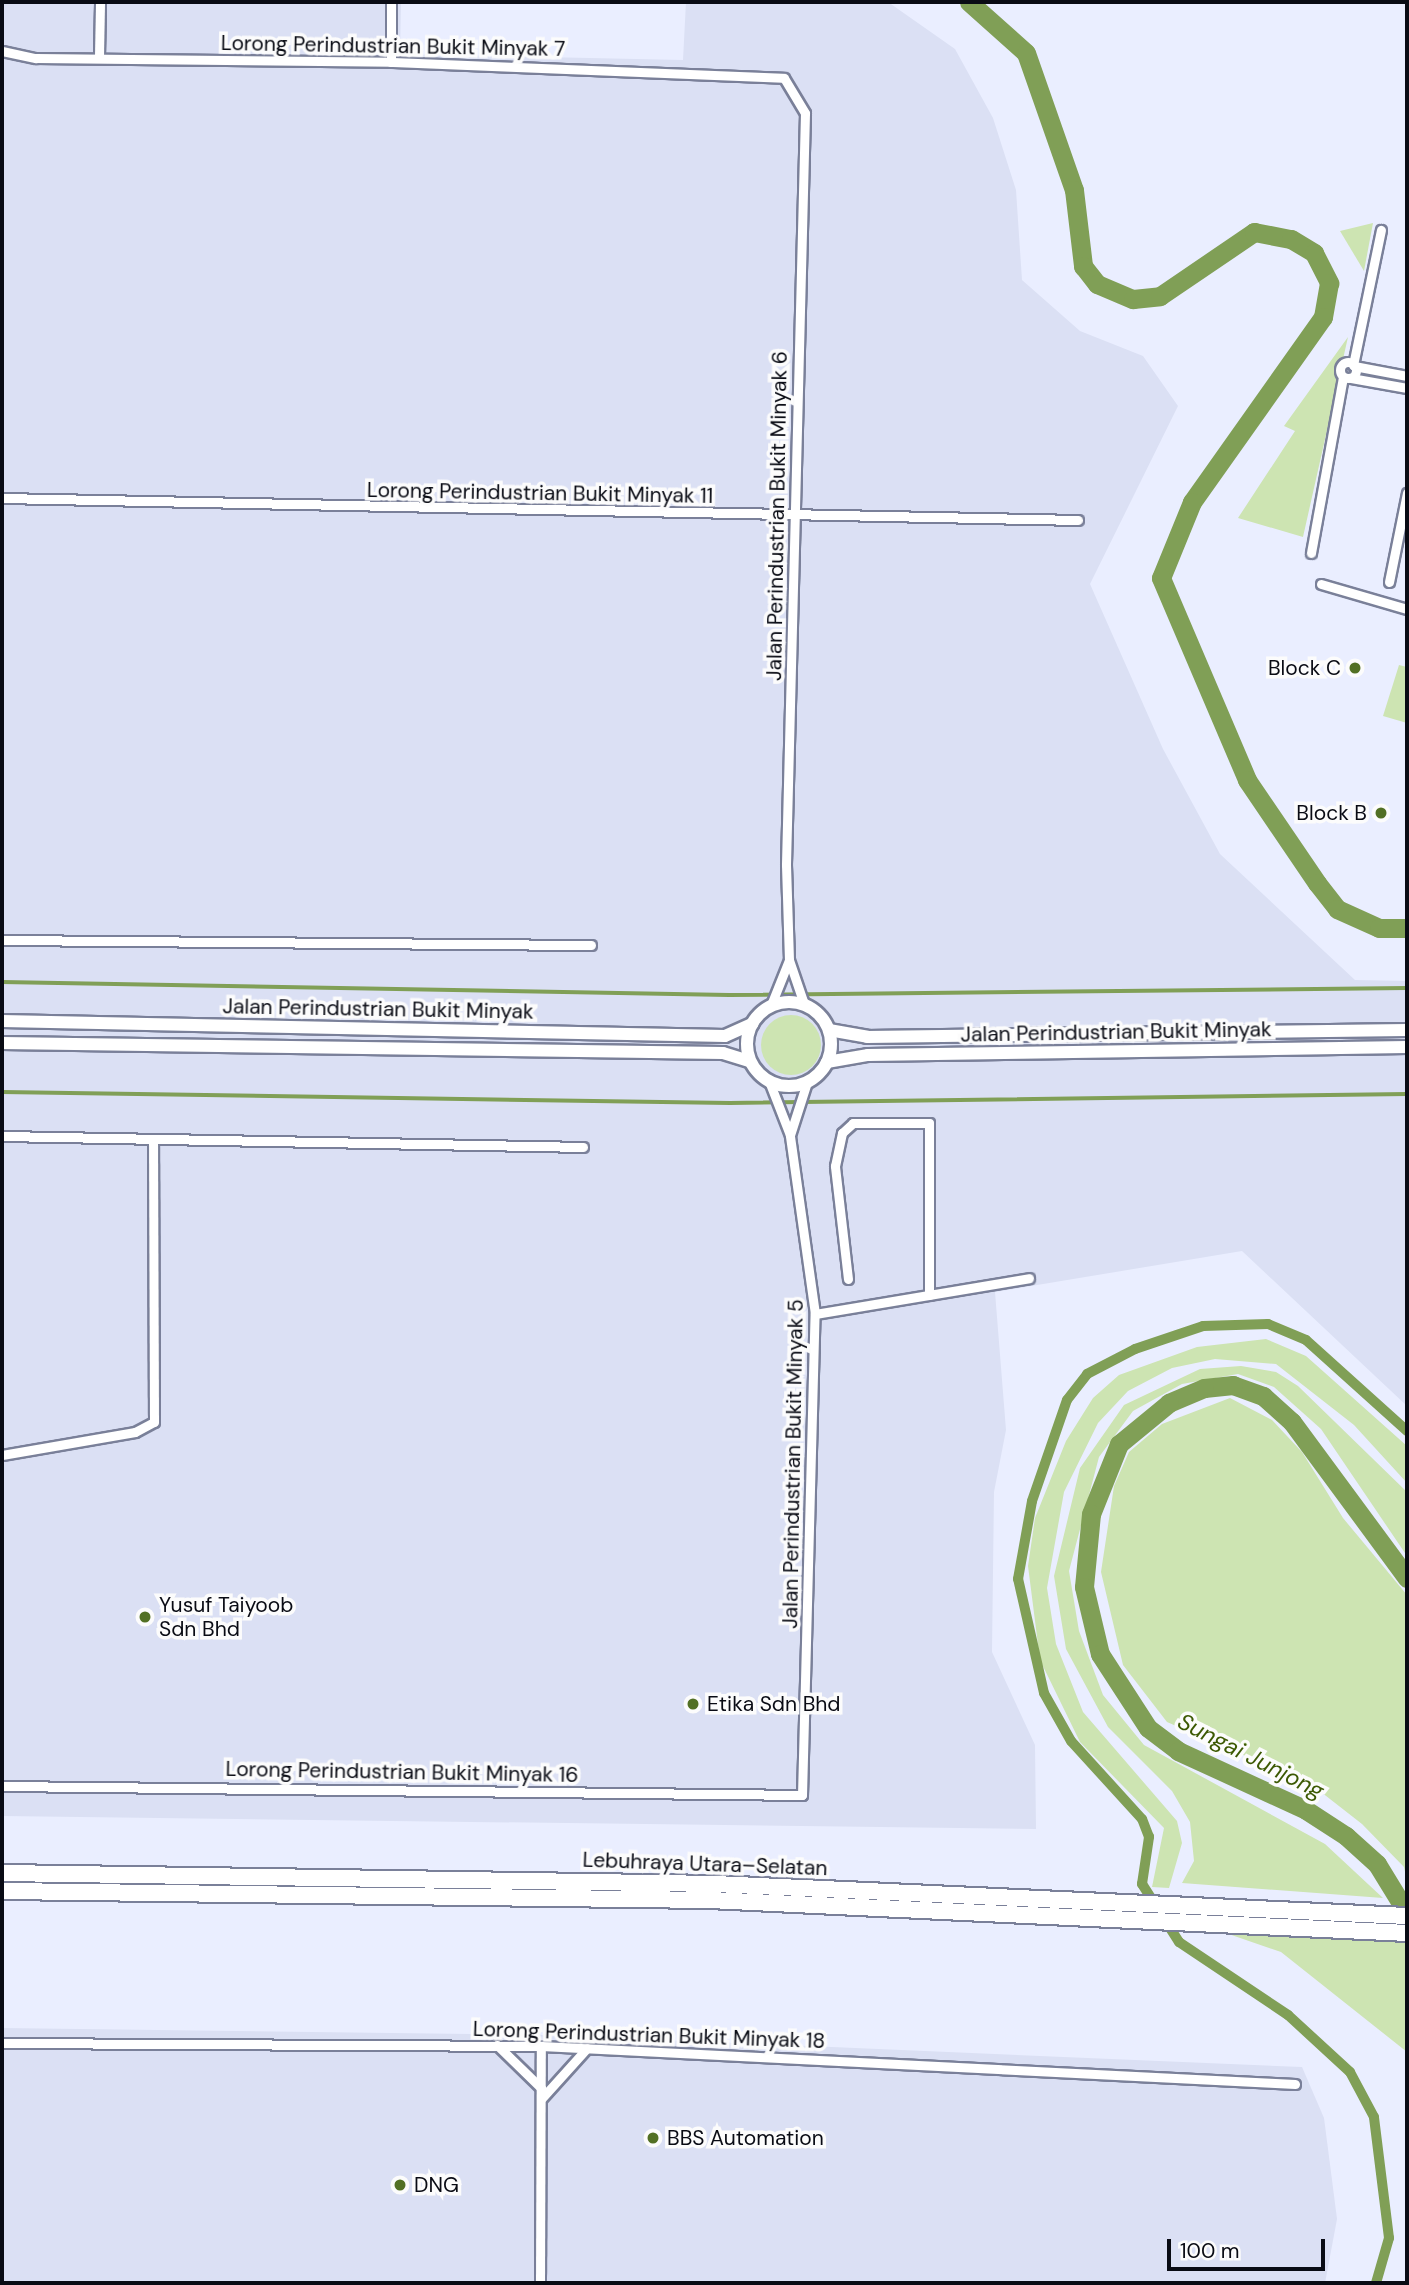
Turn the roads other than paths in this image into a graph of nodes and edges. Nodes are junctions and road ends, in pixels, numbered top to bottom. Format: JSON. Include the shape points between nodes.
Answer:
{"nodes":[{"id":1,"x":100,"y":2,"type":"edge"},
{"id":2,"x":391,"y":2,"type":"edge"},
{"id":3,"x":2,"y":51,"type":"edge"},
{"id":4,"x":99,"y":56,"type":"junction"},
{"id":5,"x":391,"y":62,"type":"junction"},
{"id":6,"x":784,"y":78,"type":"joint"},
{"id":7,"x":1381,"y":230,"type":"dead end"},
{"id":8,"x":1354,"y":365,"type":"junction"},
{"id":9,"x":1407,"y":376,"type":"edge"},
{"id":10,"x":1347,"y":377,"type":"junction"},
{"id":11,"x":1407,"y":388,"type":"edge"},
{"id":12,"x":1407,"y":493,"type":"edge"},
{"id":13,"x":2,"y":498,"type":"edge"},
{"id":14,"x":797,"y":515,"type":"junction"},
{"id":15,"x":1078,"y":520,"type":"dead end"},
{"id":16,"x":1311,"y":553,"type":"dead end"},
{"id":17,"x":1389,"y":582,"type":"dead end"},
{"id":18,"x":1321,"y":584,"type":"dead end"},
{"id":19,"x":1407,"y":609,"type":"edge"},
{"id":20,"x":2,"y":940,"type":"edge"},
{"id":21,"x":591,"y":946,"type":"dead end"},
{"id":22,"x":789,"y":960,"type":"junction"},
{"id":23,"x":803,"y":999,"type":"junction"},
{"id":24,"x":773,"y":1000,"type":"junction"},
{"id":25,"x":2,"y":1021,"type":"edge"},
{"id":26,"x":751,"y":1024,"type":"junction"},
{"id":27,"x":829,"y":1030,"type":"junction"},
{"id":28,"x":1407,"y":1030,"type":"edge"},
{"id":29,"x":2,"y":1043,"type":"edge"},
{"id":30,"x":1407,"y":1047,"type":"edge"},
{"id":31,"x":750,"y":1061,"type":"junction"},
{"id":32,"x":827,"y":1062,"type":"junction"},
{"id":33,"x":771,"y":1087,"type":"junction"},
{"id":34,"x":805,"y":1088,"type":"junction"},
{"id":35,"x":790,"y":1135,"type":"junction"},
{"id":36,"x":2,"y":1136,"type":"edge"},
{"id":37,"x":153,"y":1139,"type":"junction"},
{"id":38,"x":583,"y":1147,"type":"dead end"},
{"id":39,"x":1029,"y":1278,"type":"dead end"},
{"id":40,"x":848,"y":1279,"type":"dead end"},
{"id":41,"x":929,"y":1294,"type":"junction"},
{"id":42,"x":815,"y":1314,"type":"junction"},
{"id":43,"x":2,"y":1455,"type":"edge"},
{"id":44,"x":2,"y":1786,"type":"edge"},
{"id":45,"x":802,"y":1795,"type":"joint"},
{"id":46,"x":2,"y":1873,"type":"edge"},
{"id":47,"x":2,"y":1891,"type":"edge"},
{"id":48,"x":1407,"y":1916,"type":"edge"},
{"id":49,"x":1407,"y":1933,"type":"edge"},
{"id":50,"x":2,"y":2043,"type":"edge"},
{"id":51,"x":497,"y":2045,"type":"junction"},
{"id":52,"x":541,"y":2046,"type":"junction"},
{"id":53,"x":587,"y":2048,"type":"junction"},
{"id":54,"x":1295,"y":2084,"type":"dead end"},
{"id":55,"x":541,"y":2088,"type":"junction"},
{"id":56,"x":541,"y":2099,"type":"junction"},
{"id":57,"x":540,"y":2283,"type":"edge"}],
"edges":[{"from":1,"to":4,"type":"street"},
{"from":2,"to":5,"type":"street"},
{"from":3,"to":4,"type":"street","name":"Lorong Perindustrian Bukit Minyak 7","via":[[36,58]]},
{"from":4,"to":5,"type":"street","name":"Lorong Perindustrian Bukit Minyak 7"},
{"from":5,"to":6,"type":"street","name":"Lorong Perindustrian Bukit Minyak 7"},
{"from":6,"to":14,"type":"street","name":"Jalan Perindustrian Bukit Minyak 6","via":[[805,113]]},
{"from":7,"to":8,"type":"street"},
{"from":8,"to":9,"type":"street"},
{"from":8,"to":10,"type":"street"},
{"from":8,"to":10,"type":"street","via":[[1340,367]]},
{"from":10,"to":11,"type":"street"},
{"from":10,"to":16,"type":"street"},
{"from":12,"to":17,"type":"street"},
{"from":13,"to":14,"type":"street","name":"Lorong Perindustrian Bukit Minyak 11"},
{"from":14,"to":15,"type":"street","name":"Lorong Perindustrian Bukit Minyak 11"},
{"from":14,"to":22,"type":"street","name":"Jalan Perindustrian Bukit Minyak 6","via":[[786,865]]},
{"from":18,"to":19,"type":"street"},
{"from":20,"to":21,"type":"street"},
{"from":22,"to":23,"type":"street"},
{"from":22,"to":24,"type":"street"},
{"from":23,"to":24,"type":"main road"},
{"from":23,"to":27,"type":"main road"},
{"from":24,"to":26,"type":"main road"},
{"from":25,"to":26,"type":"main road","name":"Jalan Perindustrian Bukit Minyak","via":[[725,1036]]},
{"from":26,"to":31,"type":"main road"},
{"from":27,"to":28,"type":"main road","name":"Jalan Perindustrian Bukit Minyak","via":[[867,1037]]},
{"from":27,"to":32,"type":"main road"},
{"from":29,"to":31,"type":"main road","name":"Jalan Perindustrian Bukit Minyak","via":[[723,1054]]},
{"from":30,"to":32,"type":"main road","name":"Jalan Perindustrian Bukit Minyak","via":[[868,1055]]},
{"from":31,"to":33,"type":"main road"},
{"from":32,"to":34,"type":"main road"},
{"from":33,"to":34,"type":"main road"},
{"from":33,"to":35,"type":"street"},
{"from":34,"to":35,"type":"street"},
{"from":35,"to":42,"type":"street","name":"Jalan Perindustrian Bukit Minyak 5"},
{"from":36,"to":37,"type":"street"},
{"from":37,"to":38,"type":"street"},
{"from":37,"to":43,"type":"street","via":[[154,1422],[135,1432]]},
{"from":39,"to":41,"type":"street"},
{"from":40,"to":41,"type":"street","via":[[835,1166],[842,1133],[853,1123],[929,1123]]},
{"from":41,"to":42,"type":"street"},
{"from":42,"to":45,"type":"street","name":"Jalan Perindustrian Bukit Minyak 5"},
{"from":44,"to":45,"type":"street","name":"Lorong Perindustrian Bukit Minyak 16"},
{"from":46,"to":48,"type":"highway","name":"Lebuhraya Utara–Selatan","via":[[701,1883]]},
{"from":47,"to":49,"type":"highway","name":"Lebuhraya Utara–Selatan","via":[[538,1896]]},
{"from":50,"to":51,"type":"street","name":"Lorong Perindustrian Bukit Minyak 18"},
{"from":51,"to":52,"type":"street","name":"Lorong Perindustrian Bukit Minyak 18"},
{"from":51,"to":55,"type":"street"},
{"from":52,"to":53,"type":"street","name":"Lorong Perindustrian Bukit Minyak 18"},
{"from":52,"to":55,"type":"street"},
{"from":53,"to":54,"type":"street","name":"Lorong Perindustrian Bukit Minyak 18"},
{"from":53,"to":56,"type":"street"},
{"from":55,"to":56,"type":"street"},
{"from":56,"to":57,"type":"street"}]}
